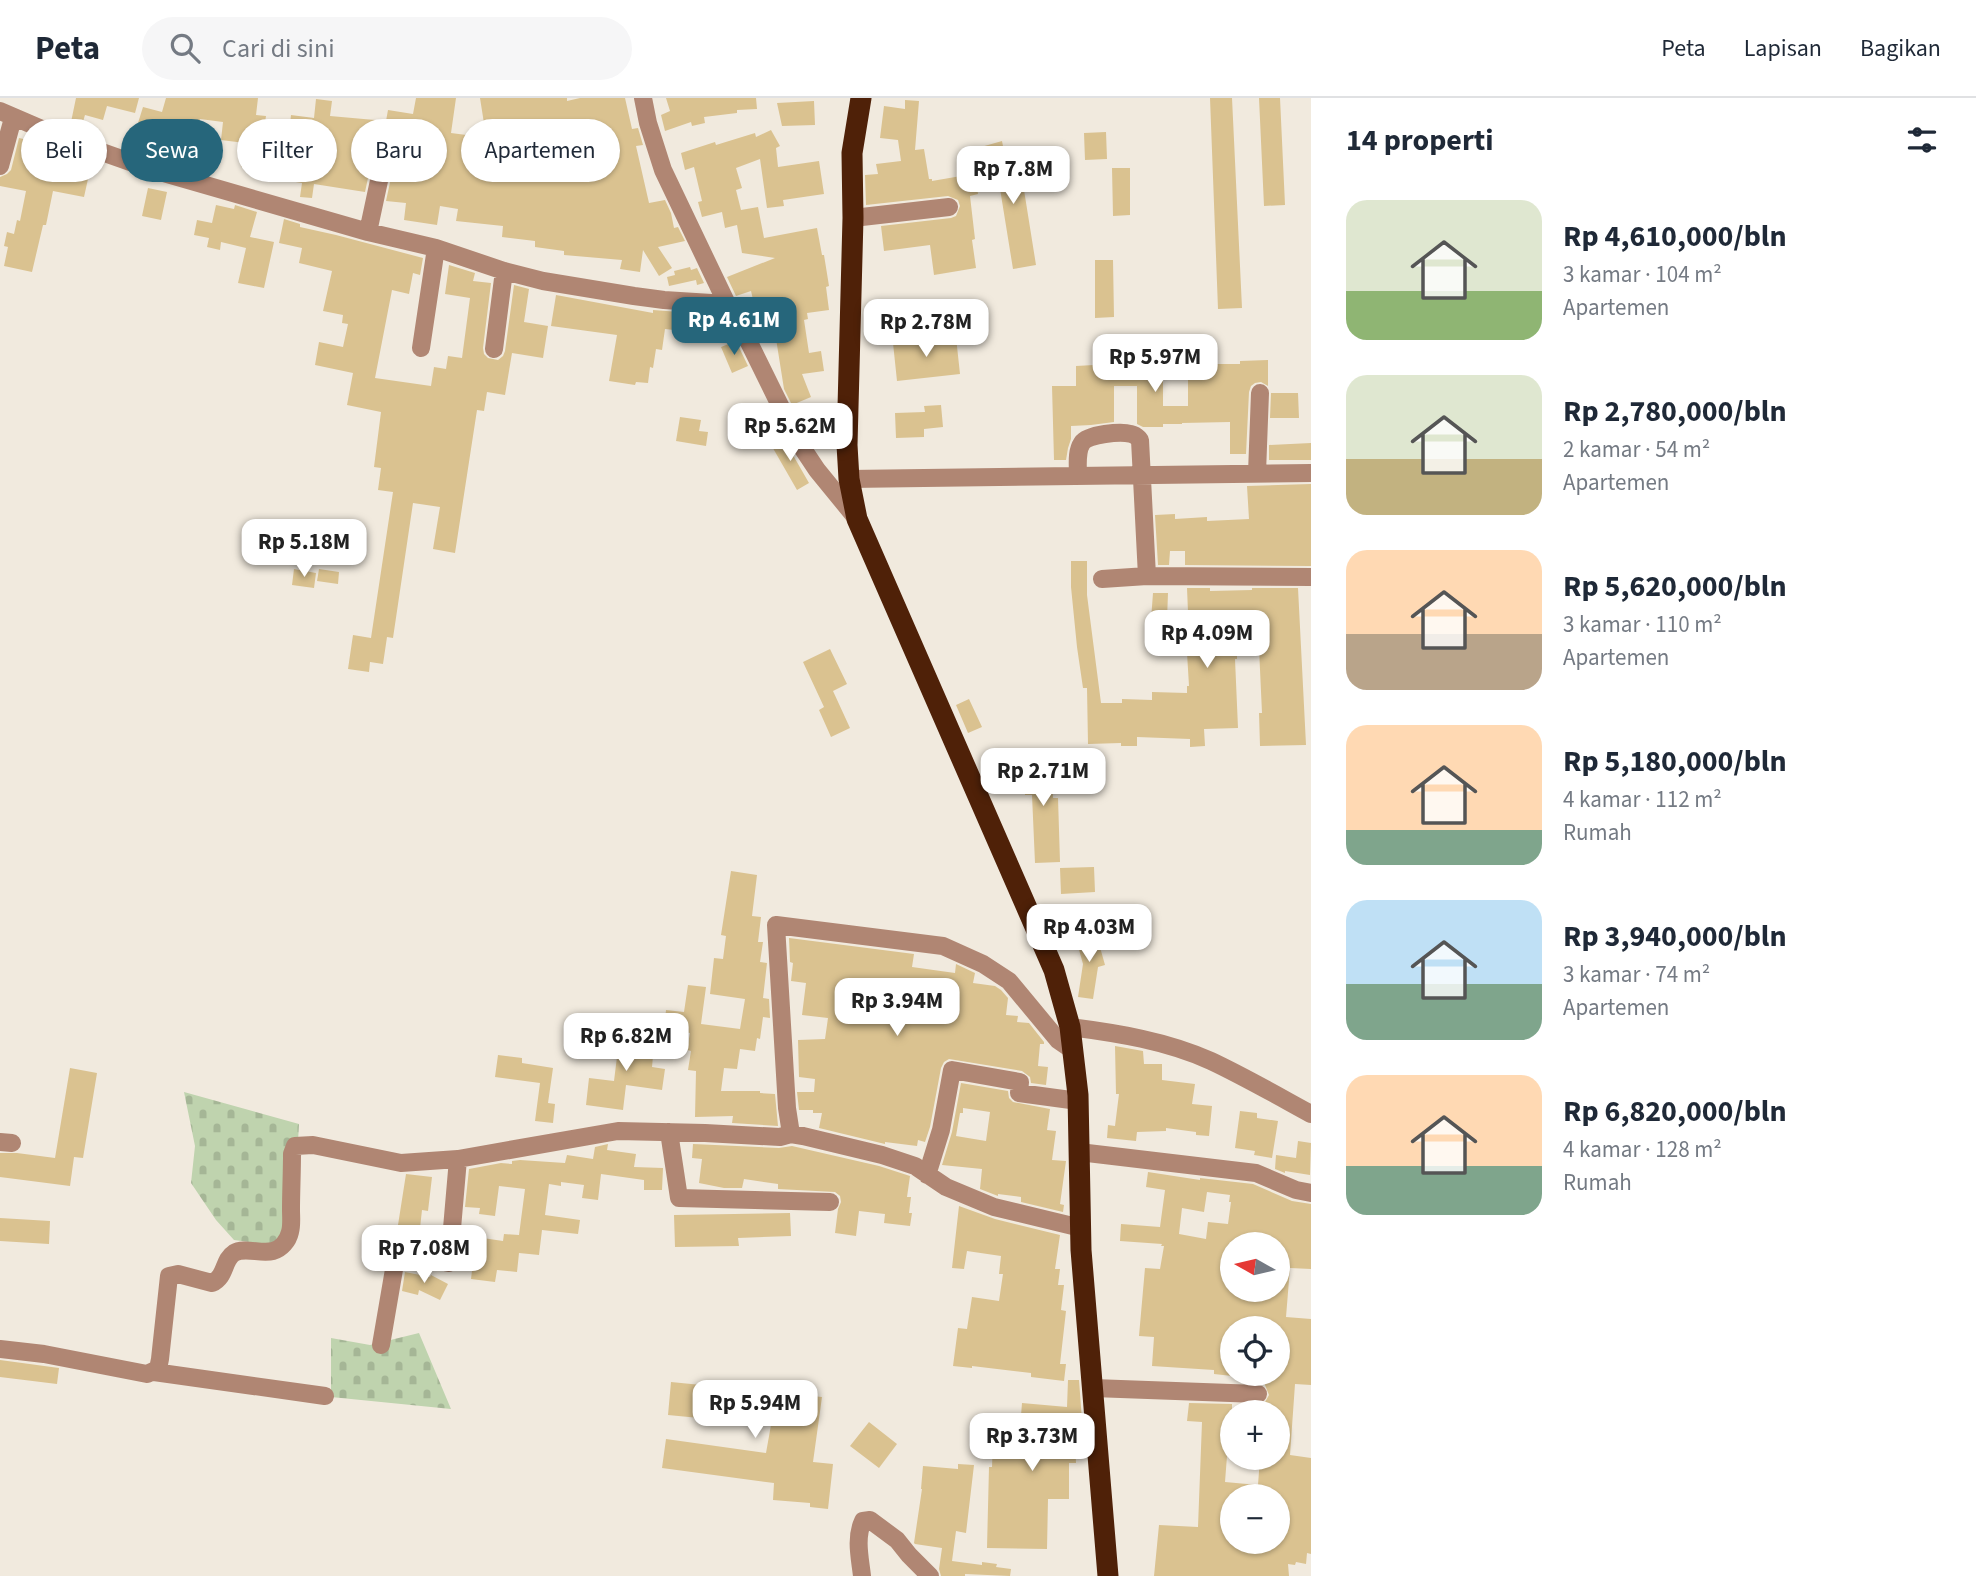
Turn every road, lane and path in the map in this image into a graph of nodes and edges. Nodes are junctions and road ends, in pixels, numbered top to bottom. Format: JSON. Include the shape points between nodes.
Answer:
{"nodes":[{"id":1,"x":643,"y":98,"type":"edge"},
{"id":2,"x":861,"y":98,"type":"edge"},
{"id":3,"x":7,"y":114,"type":"edge"},
{"id":4,"x":0,"y":166,"type":"edge"},
{"id":5,"x":379,"y":182,"type":"edge"},
{"id":6,"x":949,"y":207,"type":"dead end"},
{"id":7,"x":853,"y":218,"type":"junction"},
{"id":8,"x":370,"y":226,"type":"junction"},
{"id":9,"x":436,"y":248,"type":"junction"},
{"id":10,"x":504,"y":271,"type":"junction"},
{"id":11,"x":727,"y":304,"type":"junction"},
{"id":12,"x":421,"y":348,"type":"dead end"},
{"id":13,"x":494,"y":349,"type":"dead end"},
{"id":14,"x":1260,"y":393,"type":"dead end"},
{"id":15,"x":1311,"y":473,"type":"edge"},
{"id":16,"x":1257,"y":474,"type":"junction"},
{"id":17,"x":1141,"y":475,"type":"junction"},
{"id":18,"x":1078,"y":476,"type":"junction"},
{"id":19,"x":849,"y":479,"type":"junction"},
{"id":20,"x":857,"y":519,"type":"junction"},
{"id":21,"x":1147,"y":576,"type":"junction"},
{"id":22,"x":1311,"y":577,"type":"edge"},
{"id":23,"x":1102,"y":579,"type":"dead end"},
{"id":24,"x":1070,"y":1027,"type":"junction"},
{"id":25,"x":1074,"y":1051,"type":"junction"},
{"id":26,"x":1078,"y":1101,"type":"junction"},
{"id":27,"x":1311,"y":1114,"type":"edge"},
{"id":28,"x":669,"y":1132,"type":"junction"},
{"id":29,"x":791,"y":1134,"type":"junction"},
{"id":30,"x":1079,"y":1152,"type":"junction"},
{"id":31,"x":458,"y":1159,"type":"junction"},
{"id":32,"x":927,"y":1175,"type":"junction"},
{"id":33,"x":1311,"y":1194,"type":"edge"},
{"id":34,"x":830,"y":1202,"type":"dead end"},
{"id":35,"x":1081,"y":1228,"type":"junction"},
{"id":36,"x":381,"y":1345,"type":"dead end"},
{"id":37,"x":0,"y":1349,"type":"edge"},
{"id":38,"x":154,"y":1373,"type":"junction"},
{"id":39,"x":1093,"y":1388,"type":"junction"},
{"id":40,"x":1258,"y":1394,"type":"dead end"},
{"id":41,"x":325,"y":1396,"type":"dead end"},
{"id":42,"x":862,"y":1576,"type":"edge"},
{"id":43,"x":930,"y":1576,"type":"edge"},
{"id":44,"x":1108,"y":1576,"type":"edge"}],
"edges":[{"from":1,"to":11,"type":"street","via":[[663,170]]},
{"from":2,"to":7,"type":"highway","via":[[852,153]]},
{"from":3,"to":4,"type":"street"},
{"from":3,"to":8,"type":"street","via":[[150,169]]},
{"from":5,"to":8,"type":"street"},
{"from":6,"to":7,"type":"street"},
{"from":7,"to":19,"type":"highway"},
{"from":8,"to":9,"type":"street"},
{"from":9,"to":10,"type":"street"},
{"from":9,"to":12,"type":"street"},
{"from":10,"to":11,"type":"street","via":[[634,296]]},
{"from":10,"to":13,"type":"street"},
{"from":11,"to":20,"type":"street","via":[[797,440]]},
{"from":14,"to":16,"type":"street"},
{"from":15,"to":16,"type":"street"},
{"from":16,"to":17,"type":"street"},
{"from":17,"to":18,"type":"street"},
{"from":17,"to":18,"type":"street","via":[[1140,440],[1127,433],[1085,439],[1078,453]]},
{"from":17,"to":21,"type":"street"},
{"from":18,"to":19,"type":"street"},
{"from":19,"to":20,"type":"highway"},
{"from":20,"to":24,"type":"highway","via":[[1054,970]]},
{"from":21,"to":22,"type":"street"},
{"from":21,"to":23,"type":"street"},
{"from":24,"to":25,"type":"highway"},
{"from":24,"to":27,"type":"street","via":[[1164,1044],[1192,1054]]},
{"from":25,"to":26,"type":"highway"},
{"from":25,"to":29,"type":"street","via":[[1058,1040],[1009,981],[943,946],[776,925]]},
{"from":26,"to":30,"type":"highway"},
{"from":26,"to":32,"type":"street","via":[[1019,1093],[1020,1082],[952,1070]]},
{"from":28,"to":29,"type":"street"},
{"from":28,"to":31,"type":"street","via":[[618,1131]]},
{"from":28,"to":34,"type":"street","via":[[679,1198]]},
{"from":29,"to":32,"type":"street","via":[[882,1155]]},
{"from":30,"to":33,"type":"street","via":[[1256,1173]]},
{"from":30,"to":35,"type":"highway"},
{"from":31,"to":36,"type":"street","via":[[449,1263],[397,1252]]},
{"from":31,"to":38,"type":"street","via":[[391,1162],[313,1145],[295,1146],[287,1240],[277,1250],[234,1253],[223,1274],[212,1283],[169,1276],[160,1359]]},
{"from":32,"to":35,"type":"street","via":[[994,1207]]},
{"from":35,"to":39,"type":"highway"},
{"from":37,"to":38,"type":"street"},
{"from":38,"to":41,"type":"street"},
{"from":39,"to":40,"type":"street"},
{"from":39,"to":44,"type":"highway"},
{"from":42,"to":43,"type":"street","via":[[860,1528],[863,1521],[870,1520],[897,1540]]}]}
